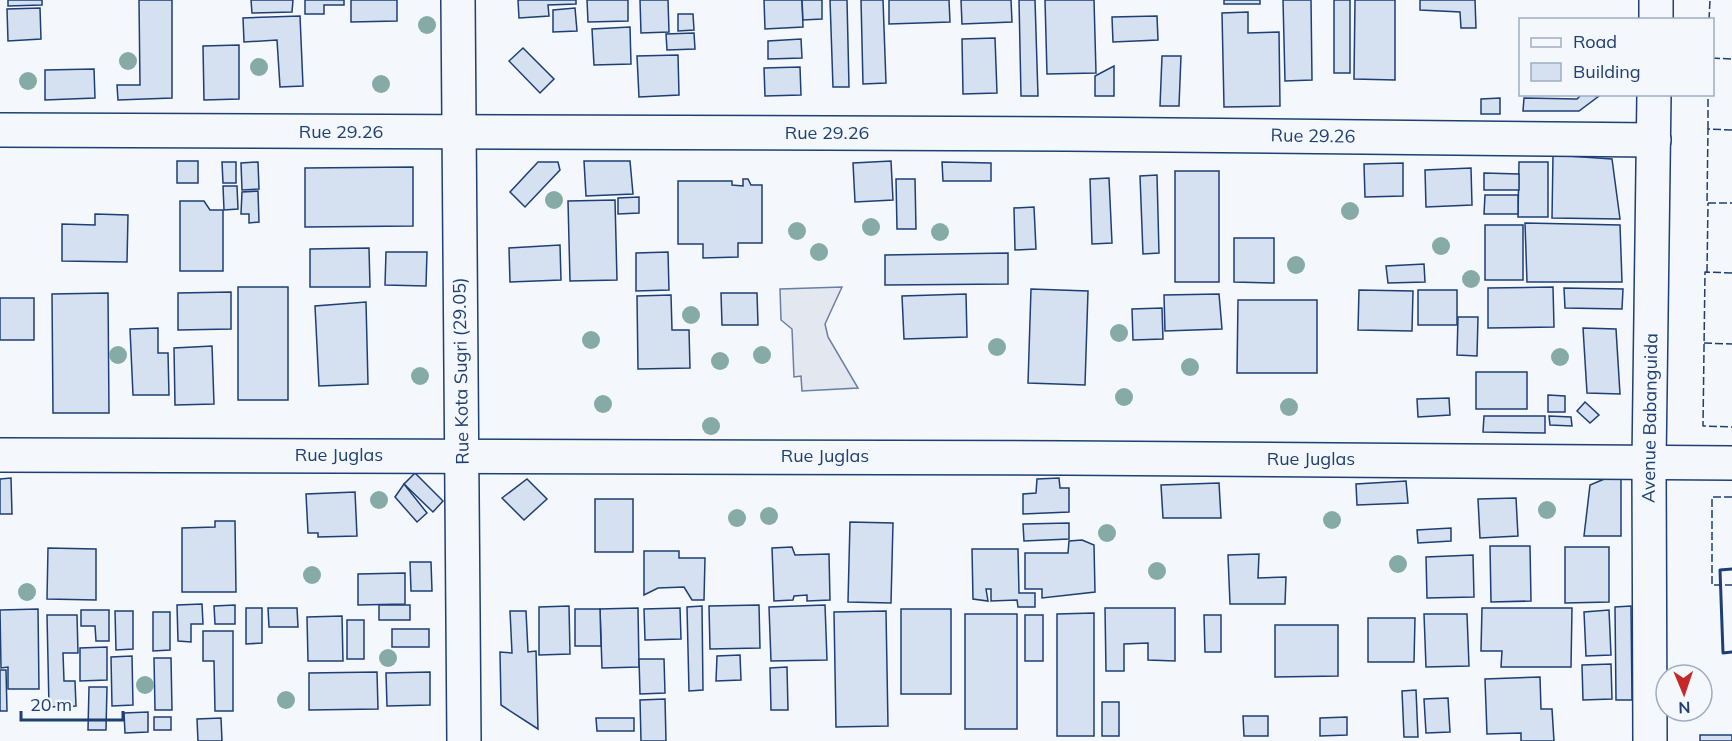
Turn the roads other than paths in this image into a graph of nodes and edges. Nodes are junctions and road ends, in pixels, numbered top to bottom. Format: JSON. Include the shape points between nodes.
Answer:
{"nodes":[{"id":1,"x":458,"y":0,"type":"edge"},
{"id":2,"x":1656,"y":0,"type":"edge"},
{"id":3,"x":1656,"y":18,"type":"edge"},
{"id":4,"x":1654,"y":96,"type":"edge"},
{"id":5,"x":0,"y":130,"type":"edge"},
{"id":6,"x":459,"y":133,"type":"junction"},
{"id":7,"x":1654,"y":140,"type":"junction"},
{"id":8,"x":0,"y":454,"type":"edge"},
{"id":9,"x":462,"y":455,"type":"junction"},
{"id":10,"x":1649,"y":462,"type":"junction"},
{"id":11,"x":1732,"y":463,"type":"edge"},
{"id":12,"x":464,"y":741,"type":"edge"},
{"id":13,"x":1650,"y":741,"type":"edge"}],
"edges":[{"from":1,"to":6,"type":"street","name":"Rue Kota Sugri (29.05)"},
{"from":2,"to":3,"type":"street"},
{"from":4,"to":7,"type":"street","name":"Avenue Babanguida"},
{"from":5,"to":6,"type":"street","name":"Rue 29.26"},
{"from":6,"to":7,"type":"street","name":"Rue 29.26"},
{"from":6,"to":9,"type":"street","name":"Rue Kota Sugri (29.05)"},
{"from":7,"to":10,"type":"street","name":"Avenue Babanguida"},
{"from":8,"to":9,"type":"street","name":"Rue Juglas"},
{"from":9,"to":10,"type":"street","name":"Rue Juglas"},
{"from":9,"to":12,"type":"street","name":"Rue Kota Sugri (29.05)"},
{"from":10,"to":11,"type":"street","name":"Rue Juglas"},
{"from":10,"to":13,"type":"street","name":"Avenue Babanguida"}]}
